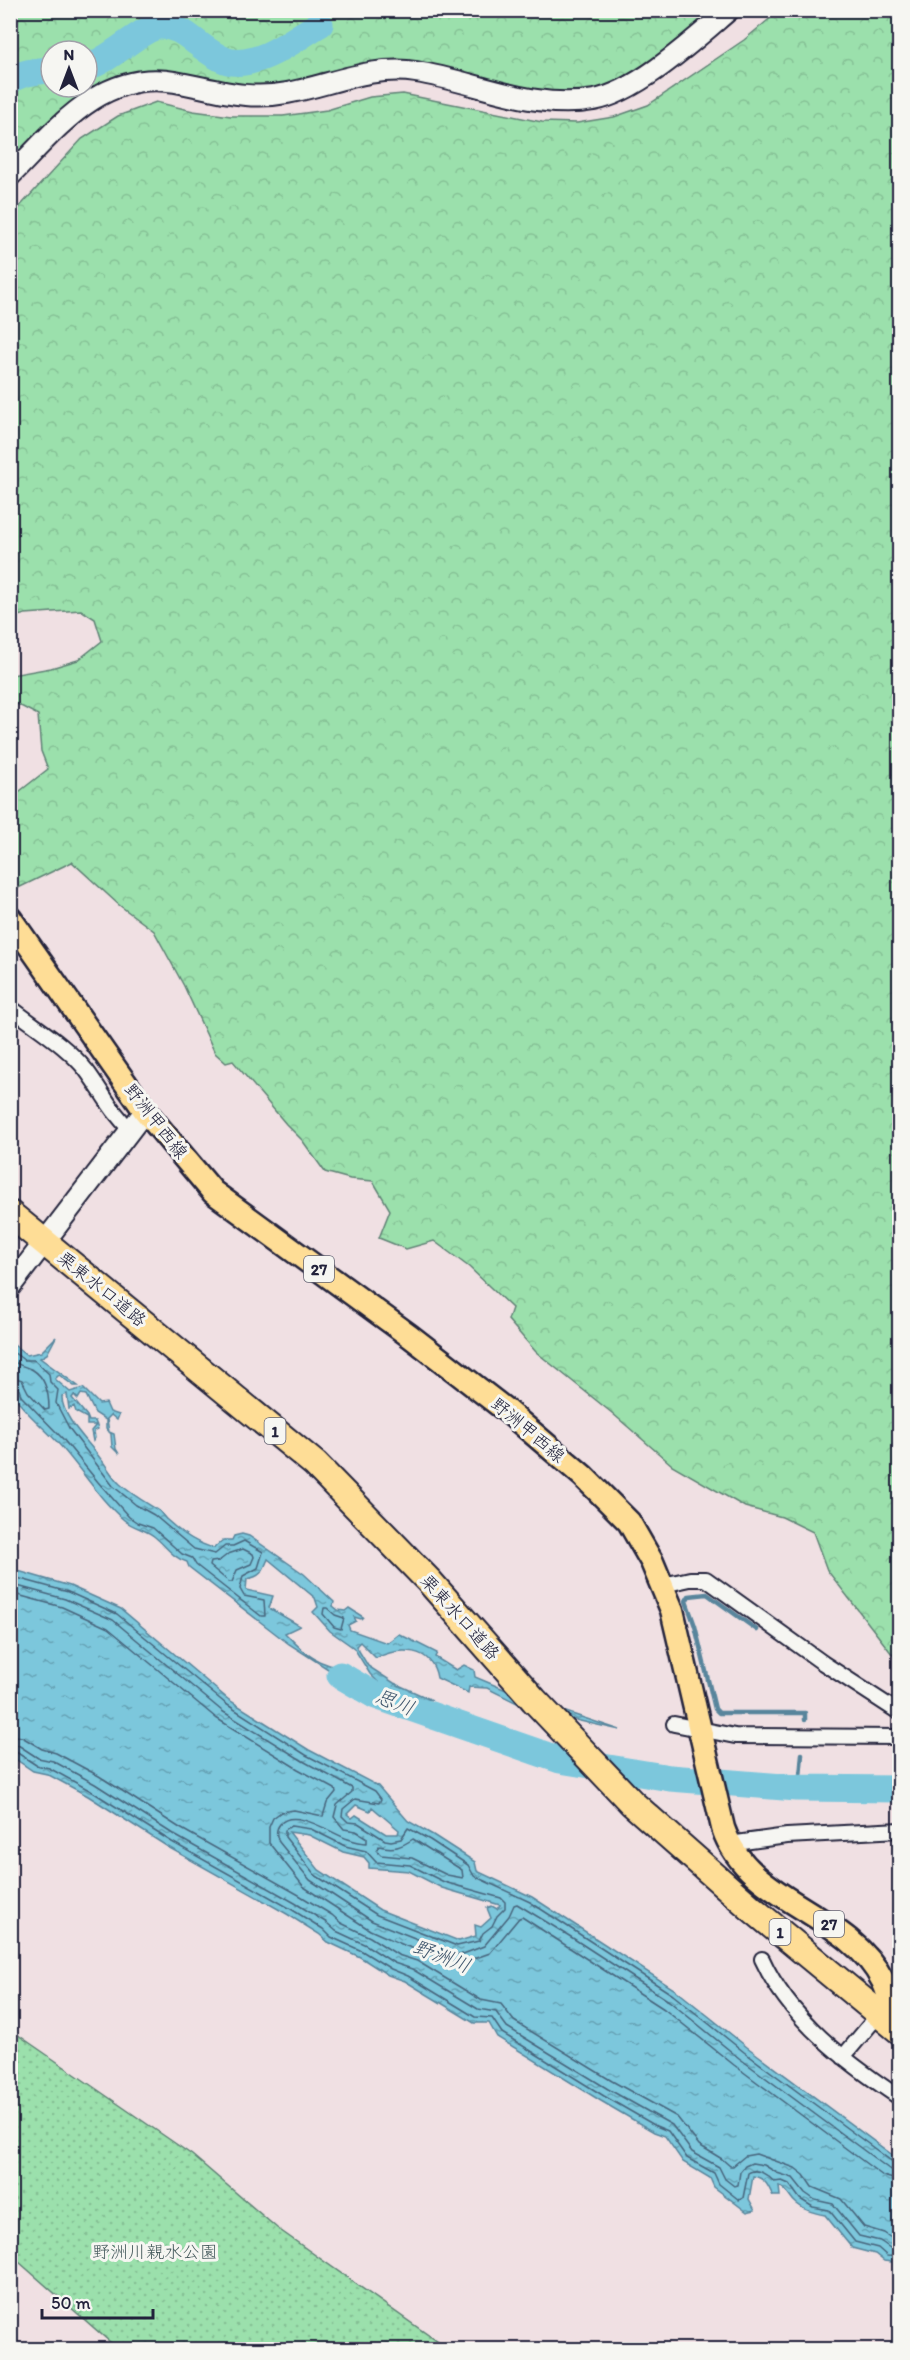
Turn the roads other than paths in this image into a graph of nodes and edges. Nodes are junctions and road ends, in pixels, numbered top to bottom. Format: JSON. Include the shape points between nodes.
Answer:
{"nodes":[{"id":1,"x":729,"y":10,"type":"edge"},
{"id":2,"x":10,"y":177,"type":"edge"},
{"id":3,"x":10,"y":918,"type":"edge"},
{"id":4,"x":10,"y":1007,"type":"edge"},
{"id":5,"x":111,"y":1059,"type":"junction"},
{"id":6,"x":86,"y":1070,"type":"junction"},
{"id":7,"x":145,"y":1111,"type":"junction"},
{"id":8,"x":131,"y":1130,"type":"junction"},
{"id":9,"x":10,"y":1214,"type":"edge"},
{"id":10,"x":45,"y":1243,"type":"junction"},
{"id":11,"x":10,"y":1287,"type":"edge"},
{"id":12,"x":663,"y":1585,"type":"junction"},
{"id":13,"x":900,"y":1713,"type":"edge"},
{"id":14,"x":674,"y":1724,"type":"dead end"},
{"id":15,"x":700,"y":1732,"type":"junction"},
{"id":16,"x":900,"y":1737,"type":"edge"},
{"id":17,"x":900,"y":1830,"type":"edge"},
{"id":18,"x":728,"y":1841,"type":"junction"},
{"id":19,"x":762,"y":1959,"type":"dead end"},
{"id":20,"x":892,"y":2025,"type":"edge"},
{"id":21,"x":843,"y":2056,"type":"junction"},
{"id":22,"x":900,"y":2098,"type":"edge"}],
"edges":[{"from":1,"to":2,"type":"street","via":[[638,83],[595,100],[531,99],[415,71],[371,72],[265,95],[219,93],[160,81],[132,83],[90,99],[74,111]]},
{"from":3,"to":5,"type":"main road","name":"野洲甲西線","number":"27"},
{"from":4,"to":6,"type":"street"},
{"from":5,"to":6,"type":"street"},
{"from":5,"to":7,"type":"main road","name":"野洲甲西線","number":"27"},
{"from":6,"to":8,"type":"street","via":[[116,1116]]},
{"from":7,"to":8,"type":"street"},
{"from":7,"to":12,"type":"main road","name":"野洲甲西線","number":"27","via":[[213,1192],[419,1343],[583,1476],[629,1522]]},
{"from":8,"to":10,"type":"street"},
{"from":9,"to":10,"type":"highway","name":"栗東水口道路","number":"1"},
{"from":10,"to":11,"type":"street"},
{"from":10,"to":20,"type":"highway","name":"栗東水口道路","number":"1","via":[[315,1464],[429,1581],[632,1803]]},
{"from":12,"to":13,"type":"street","via":[[706,1579]]},
{"from":12,"to":15,"type":"main road","name":"野洲甲西線","number":"27"},
{"from":14,"to":15,"type":"street"},
{"from":15,"to":16,"type":"street","via":[[735,1736]]},
{"from":15,"to":18,"type":"main road","name":"野洲甲西線","number":"27"},
{"from":17,"to":18,"type":"street"},
{"from":18,"to":20,"type":"main road","name":"野洲甲西線","number":"27","via":[[747,1868],[829,1924],[868,1959],[883,1981]]},
{"from":19,"to":21,"type":"street","via":[[794,2012]]},
{"from":20,"to":21,"type":"street"},
{"from":21,"to":22,"type":"street"}]}
